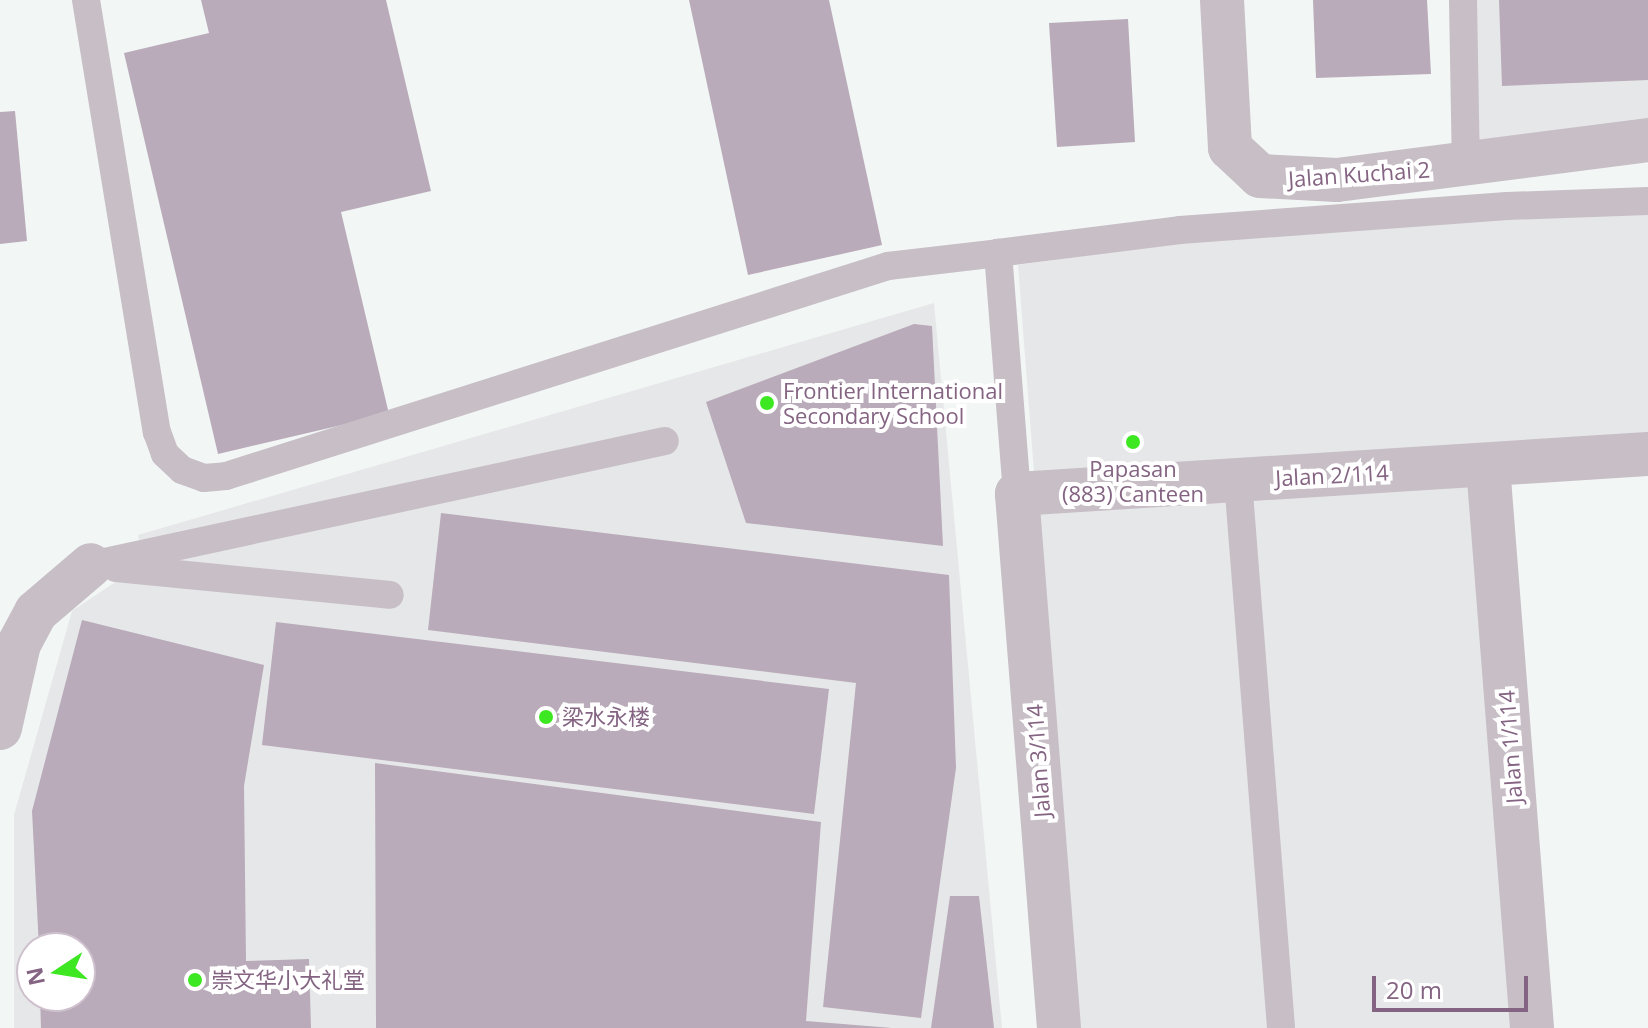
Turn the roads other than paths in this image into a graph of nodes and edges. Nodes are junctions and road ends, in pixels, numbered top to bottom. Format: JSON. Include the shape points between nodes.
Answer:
{"nodes":[{"id":1,"x":86,"y":0,"type":"edge"},
{"id":2,"x":1222,"y":0,"type":"edge"},
{"id":3,"x":1463,"y":0,"type":"edge"},
{"id":4,"x":1648,"y":140,"type":"edge"},
{"id":5,"x":1466,"y":165,"type":"junction"},
{"id":6,"x":1648,"y":201,"type":"edge"},
{"id":7,"x":998,"y":253,"type":"junction"},
{"id":8,"x":665,"y":441,"type":"dead end"},
{"id":9,"x":1648,"y":454,"type":"edge"},
{"id":10,"x":1488,"y":466,"type":"junction"},
{"id":11,"x":1238,"y":480,"type":"junction"},
{"id":12,"x":1017,"y":494,"type":"junction"},
{"id":13,"x":91,"y":565,"type":"junction"},
{"id":14,"x":390,"y":595,"type":"dead end"},
{"id":15,"x":0,"y":728,"type":"edge"},
{"id":16,"x":1059,"y":1028,"type":"edge"},
{"id":17,"x":1281,"y":1028,"type":"edge"},
{"id":18,"x":1532,"y":1028,"type":"edge"}],
"edges":[{"from":1,"to":7,"type":"lane","via":[[157,432],[165,454],[182,470],[204,478],[241,471],[888,266]]},
{"from":2,"to":5,"type":"street","name":"Jalan Kuchai 2","via":[[1226,127],[1230,148],[1243,165],[1280,181]]},
{"from":3,"to":5,"type":"lane"},
{"from":4,"to":5,"type":"street","name":"Jalan Kuchai 2"},
{"from":6,"to":7,"type":"lane","via":[[1180,230]]},
{"from":7,"to":12,"type":"lane"},
{"from":8,"to":13,"type":"lane"},
{"from":9,"to":10,"type":"street","name":"Jalan 2/114"},
{"from":10,"to":11,"type":"street","name":"Jalan 2/114"},
{"from":10,"to":18,"type":"street","name":"Jalan 1/114"},
{"from":11,"to":12,"type":"street","name":"Jalan 2/114"},
{"from":11,"to":17,"type":"lane"},
{"from":12,"to":16,"type":"street","name":"Jalan 3/114"},
{"from":13,"to":14,"type":"lane"},
{"from":13,"to":15,"type":"street","via":[[36,612],[19,644]]}]}
